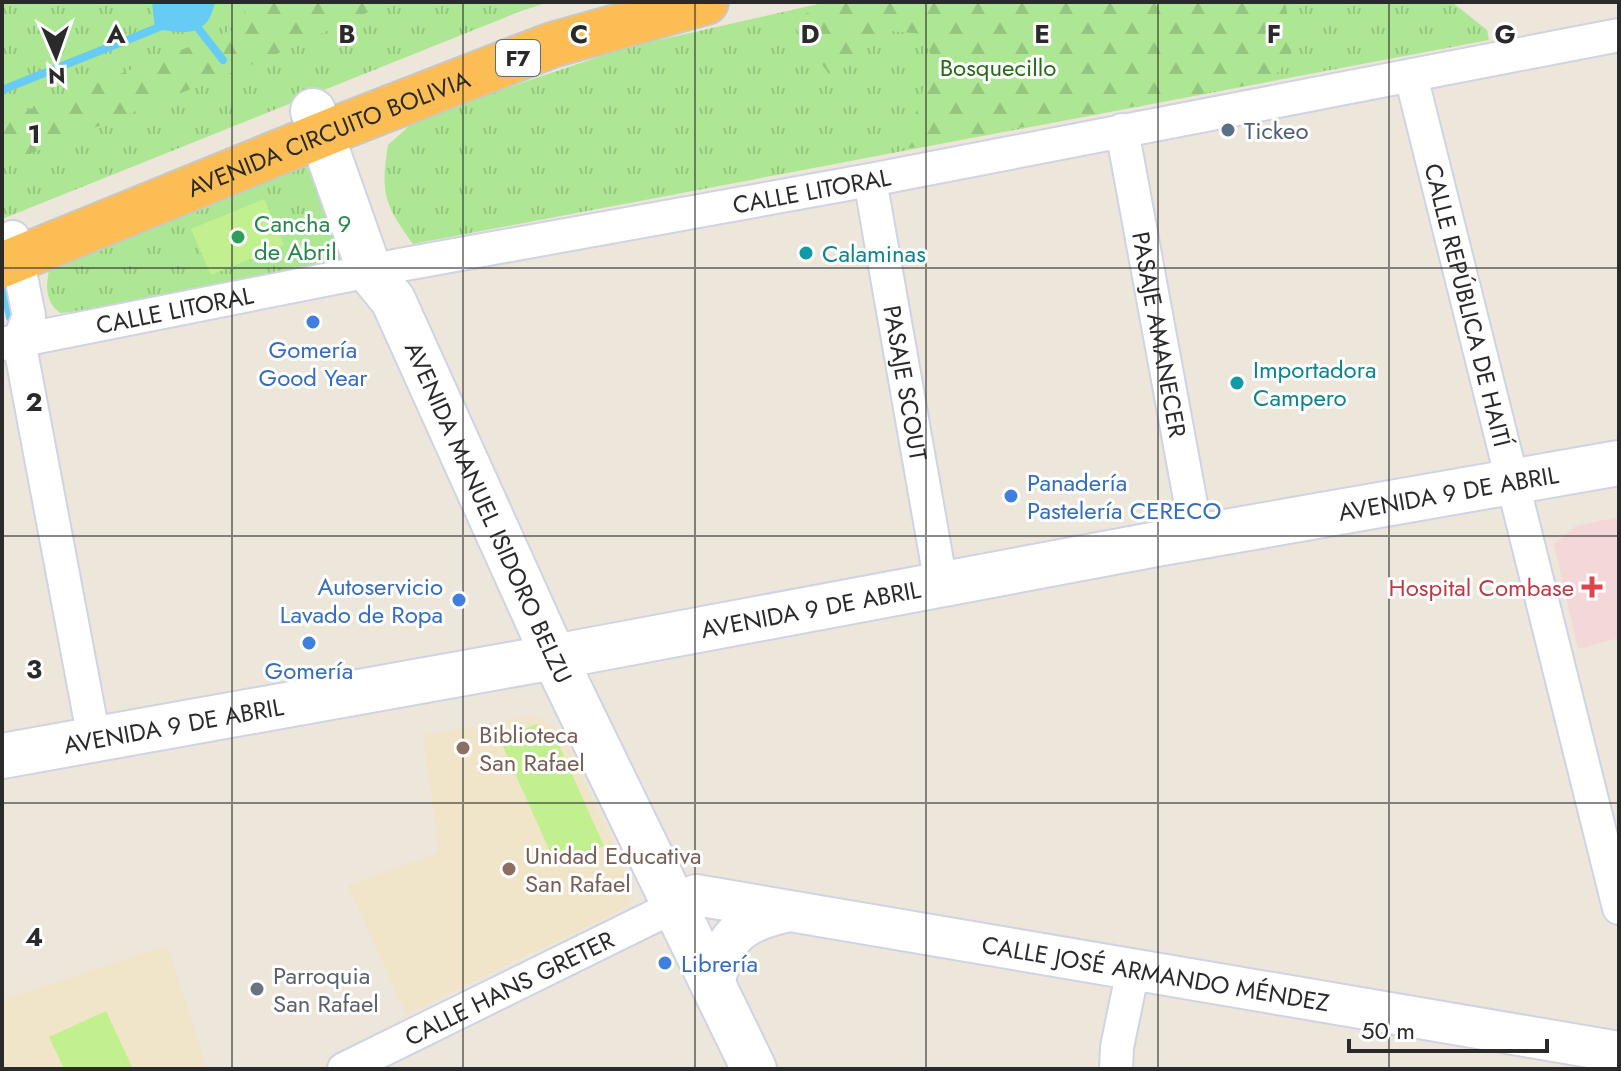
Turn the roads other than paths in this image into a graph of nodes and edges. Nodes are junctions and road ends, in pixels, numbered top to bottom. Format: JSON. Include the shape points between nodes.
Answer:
{"nodes":[{"id":1,"x":614,"y":2,"type":"edge"},
{"id":2,"x":706,"y":2,"type":"edge"},
{"id":3,"x":1619,"y":36,"type":"edge"},
{"id":4,"x":1411,"y":76,"type":"junction"},
{"id":5,"x":329,"y":118,"type":"junction"},
{"id":6,"x":1122,"y":130,"type":"junction"},
{"id":7,"x":870,"y":180,"type":"junction"},
{"id":8,"x":9,"y":250,"type":"edge"},
{"id":9,"x":388,"y":279,"type":"junction"},
{"id":10,"x":8,"y":339,"type":"edge"},
{"id":11,"x":1619,"y":463,"type":"edge"},
{"id":12,"x":1513,"y":481,"type":"junction"},
{"id":13,"x":1197,"y":537,"type":"junction"},
{"id":14,"x":941,"y":584,"type":"junction"},
{"id":15,"x":554,"y":657,"type":"junction"},
{"id":16,"x":94,"y":739,"type":"junction"},
{"id":17,"x":2,"y":756,"type":"edge"},
{"id":18,"x":675,"y":906,"type":"junction"},
{"id":19,"x":1619,"y":908,"type":"edge"},
{"id":20,"x":789,"y":911,"type":"junction"},
{"id":21,"x":1133,"y":970,"type":"junction"},
{"id":22,"x":714,"y":985,"type":"junction"},
{"id":23,"x":1619,"y":1052,"type":"edge"},
{"id":24,"x":405,"y":1056,"type":"edge"},
{"id":25,"x":344,"y":1069,"type":"edge"},
{"id":26,"x":754,"y":1069,"type":"edge"},
{"id":27,"x":1116,"y":1069,"type":"edge"}],
"edges":[{"from":1,"to":5,"type":"highway","name":"AVENIDA CIRCUITO BOLIVIA","number":"F7","via":[[549,21]]},
{"from":2,"to":5,"type":"highway","name":"AVENIDA CIRCUITO BOLIVIA","number":"F7","via":[[552,45]]},
{"from":3,"to":4,"type":"street","name":"CALLE LITORAL"},
{"from":4,"to":6,"type":"street","name":"CALLE LITORAL"},
{"from":4,"to":12,"type":"street","name":"CALLE REPÚBLICA DE HAITÍ"},
{"from":5,"to":8,"type":"highway","name":"AVENIDA CIRCUITO BOLIVIA","number":"F7"},
{"from":5,"to":9,"type":"main road","name":"AVENIDA MANUEL ISIDORO BELZU"},
{"from":6,"to":7,"type":"street","name":"CALLE LITORAL"},
{"from":6,"to":13,"type":"street","name":"PASAJE AMANECER"},
{"from":7,"to":9,"type":"street","name":"CALLE LITORAL"},
{"from":7,"to":14,"type":"street","name":"PASAJE SCOUT"},
{"from":8,"to":10,"type":"street","via":[[29,316]]},
{"from":9,"to":10,"type":"street","name":"CALLE LITORAL"},
{"from":9,"to":15,"type":"main road","name":"AVENIDA MANUEL ISIDORO BELZU"},
{"from":10,"to":16,"type":"street"},
{"from":11,"to":12,"type":"main road","name":"AVENIDA 9 DE ABRIL"},
{"from":12,"to":13,"type":"main road","name":"AVENIDA 9 DE ABRIL"},
{"from":12,"to":19,"type":"street","name":"CALLE REPÚBLICA DE HAITÍ"},
{"from":13,"to":14,"type":"main road","name":"AVENIDA 9 DE ABRIL"},
{"from":14,"to":15,"type":"main road","name":"AVENIDA 9 DE ABRIL"},
{"from":15,"to":16,"type":"main road","name":"AVENIDA 9 DE ABRIL"},
{"from":15,"to":18,"type":"main road","name":"AVENIDA MANUEL ISIDORO BELZU"},
{"from":16,"to":17,"type":"main road","name":"AVENIDA 9 DE ABRIL"},
{"from":18,"to":20,"type":"street","name":"CALLE JOSÉ ARMANDO MÉNDEZ","via":[[696,895]]},
{"from":18,"to":22,"type":"main road","name":"AVENIDA MANUEL ISIDORO BELZU"},
{"from":18,"to":24,"type":"street","name":"CALLE HANS GRETER"},
{"from":20,"to":21,"type":"street","name":"CALLE JOSÉ ARMANDO MÉNDEZ"},
{"from":20,"to":22,"type":"street","name":"CALLE JOSÉ ARMANDO MÉNDEZ","via":[[739,928],[724,947]]},
{"from":21,"to":23,"type":"street","name":"CALLE JOSÉ ARMANDO MÉNDEZ"},
{"from":21,"to":27,"type":"street"},
{"from":22,"to":26,"type":"main road","name":"AVENIDA MANUEL ISIDORO BELZU"},
{"from":24,"to":25,"type":"street","name":"CALLE HANS GRETER"}]}
